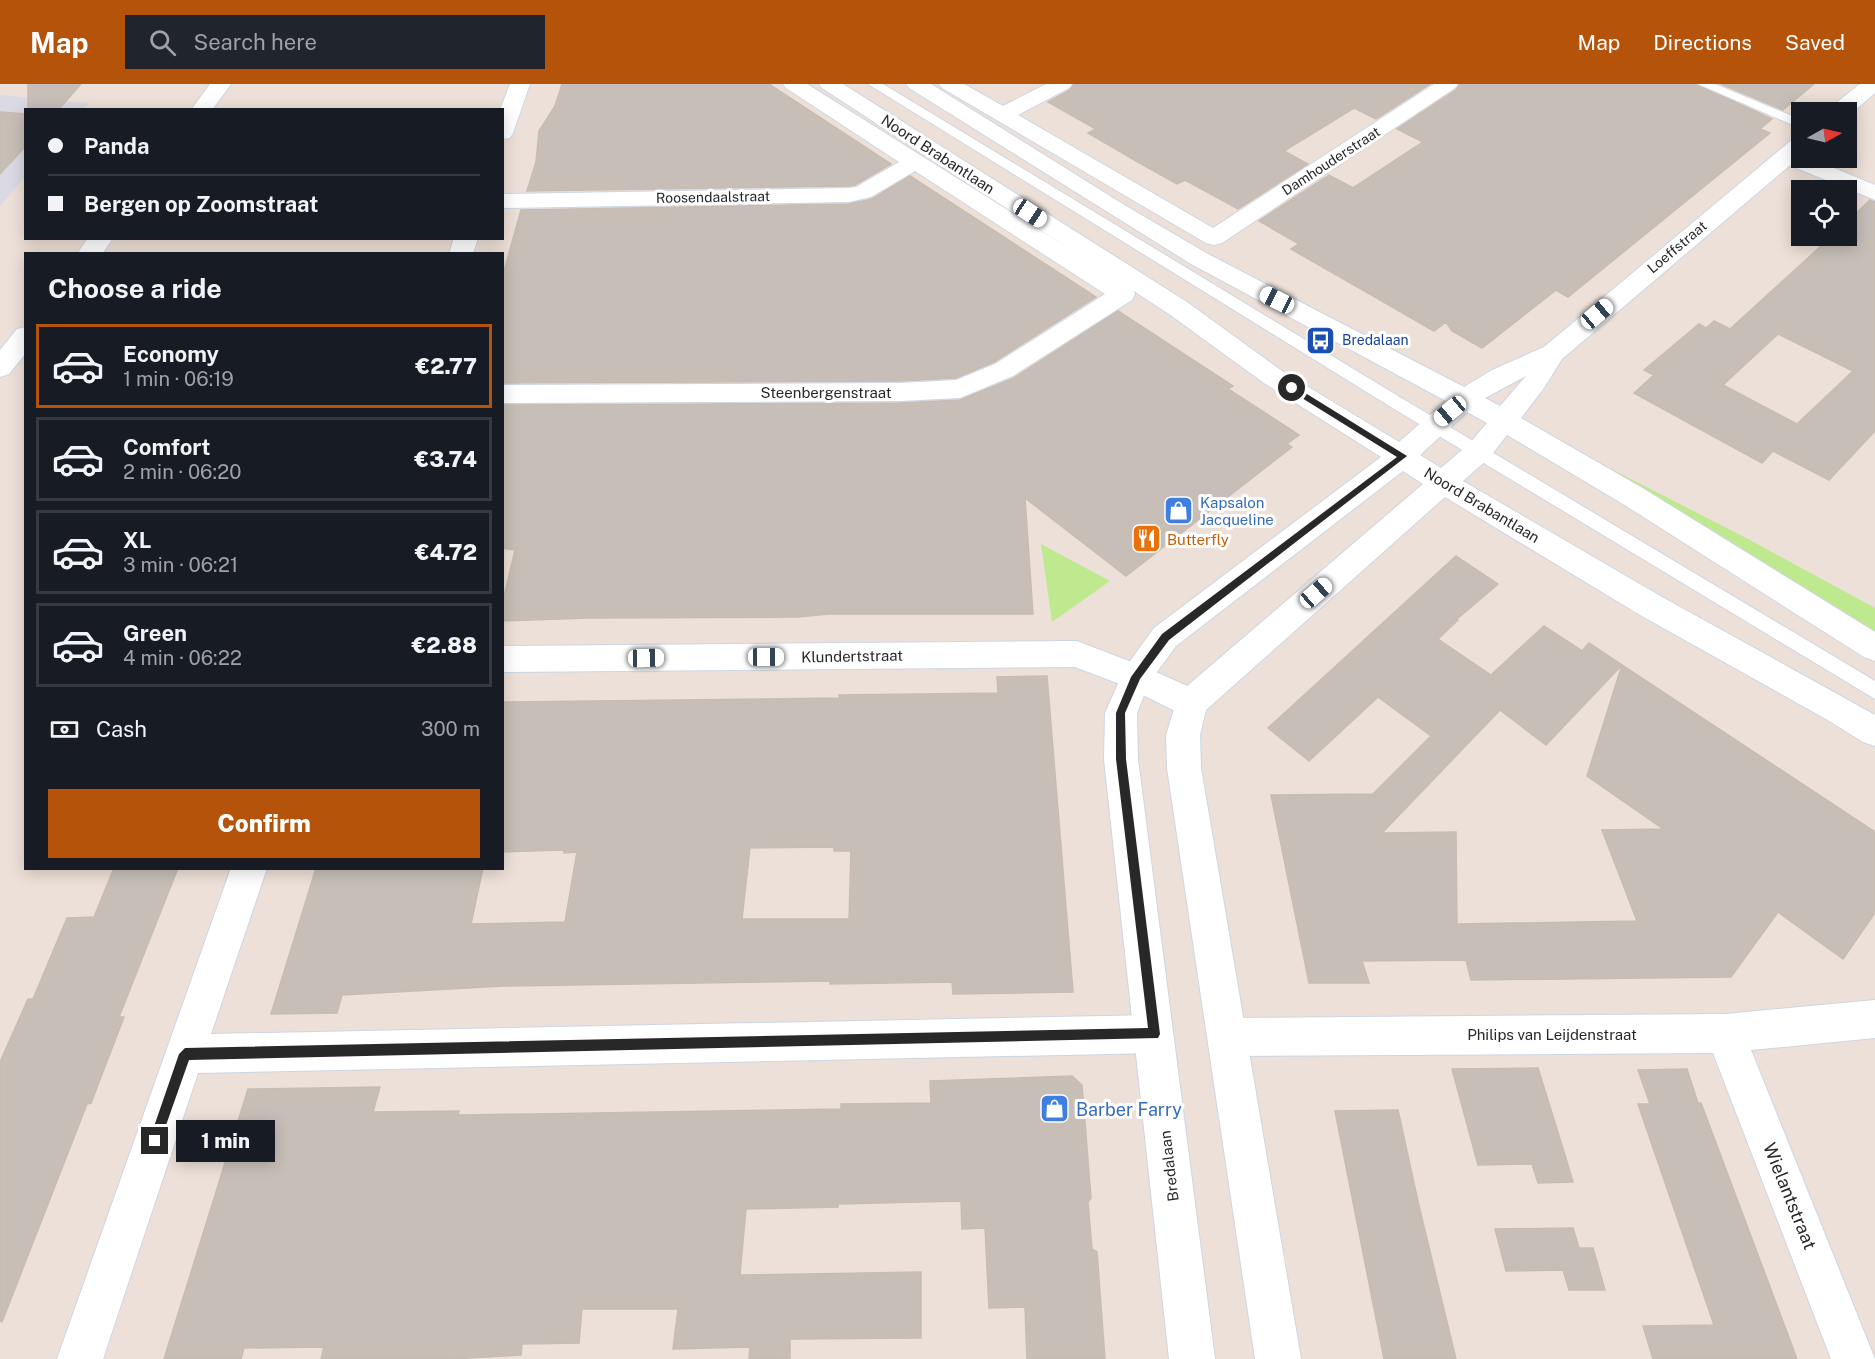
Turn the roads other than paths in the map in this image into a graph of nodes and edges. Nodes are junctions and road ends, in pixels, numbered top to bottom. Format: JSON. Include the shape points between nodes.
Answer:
{"nodes":[{"id":1,"x":220,"y":84,"type":"edge"},
{"id":2,"x":520,"y":84,"type":"edge"},
{"id":3,"x":793,"y":84,"type":"edge"},
{"id":4,"x":829,"y":84,"type":"edge"},
{"id":5,"x":874,"y":84,"type":"edge"},
{"id":6,"x":916,"y":84,"type":"edge"},
{"id":7,"x":949,"y":84,"type":"edge"},
{"id":8,"x":1062,"y":84,"type":"edge"},
{"id":9,"x":1448,"y":84,"type":"edge"},
{"id":10,"x":1704,"y":84,"type":"edge"},
{"id":11,"x":1873,"y":84,"type":"edge"},
{"id":12,"x":1851,"y":102,"type":"edge"},
{"id":13,"x":202,"y":108,"type":"edge"},
{"id":14,"x":1002,"y":115,"type":"junction"},
{"id":15,"x":1791,"y":120,"type":"edge"},
{"id":16,"x":504,"y":128,"type":"edge"},
{"id":17,"x":1791,"y":152,"type":"edge"},
{"id":18,"x":915,"y":162,"type":"junction"},
{"id":19,"x":1828,"y":168,"type":"edge"},
{"id":20,"x":1875,"y":194,"type":"edge"},
{"id":21,"x":504,"y":201,"type":"edge"},
{"id":22,"x":1123,"y":294,"type":"joint"},
{"id":23,"x":24,"y":338,"type":"edge"},
{"id":24,"x":1552,"y":353,"type":"junction"},
{"id":25,"x":0,"y":368,"type":"edge"},
{"id":26,"x":504,"y":394,"type":"edge"},
{"id":27,"x":1466,"y":398,"type":"junction"},
{"id":28,"x":1503,"y":420,"type":"junction"},
{"id":29,"x":1435,"y":424,"type":"junction"},
{"id":30,"x":1479,"y":451,"type":"junction"},
{"id":31,"x":1403,"y":456,"type":"junction"},
{"id":32,"x":1444,"y":483,"type":"junction"},
{"id":33,"x":1875,"y":648,"type":"edge"},
{"id":34,"x":504,"y":659,"type":"edge"},
{"id":35,"x":1136,"y":677,"type":"junction"},
{"id":36,"x":1875,"y":691,"type":"edge"},
{"id":37,"x":1191,"y":703,"type":"junction"},
{"id":38,"x":1875,"y":732,"type":"edge"},
{"id":39,"x":248,"y":870,"type":"edge"},
{"id":40,"x":1875,"y":1019,"type":"edge"},
{"id":41,"x":1725,"y":1033,"type":"junction"},
{"id":42,"x":1154,"y":1034,"type":"junction"},
{"id":43,"x":1228,"y":1037,"type":"junction"},
{"id":44,"x":185,"y":1054,"type":"junction"},
{"id":45,"x":80,"y":1359,"type":"edge"},
{"id":46,"x":1192,"y":1359,"type":"edge"},
{"id":47,"x":1278,"y":1359,"type":"edge"},
{"id":48,"x":1854,"y":1359,"type":"edge"}],
"edges":[{"from":1,"to":13,"type":"street"},
{"from":2,"to":16,"type":"street"},
{"from":3,"to":18,"type":"street","name":"Noord Brabantlaan"},
{"from":4,"to":31,"type":"street","name":"Noord Brabantlaan","via":[[1178,308],[1273,377]]},
{"from":5,"to":29,"type":"lane","name":"Noord Brabantlaan"},
{"from":6,"to":27,"type":"street","via":[[1240,281]]},
{"from":7,"to":14,"type":"street"},
{"from":8,"to":14,"type":"street"},
{"from":9,"to":14,"type":"street","name":"Damhouderstraat","via":[[1214,238]]},
{"from":10,"to":15,"type":"lane"},
{"from":11,"to":12,"type":"street"},
{"from":17,"to":24,"type":"street","name":"Loeffstraat"},
{"from":18,"to":21,"type":"street","name":"Roosendaalstraat","via":[[863,192],[849,195]]},
{"from":18,"to":22,"type":"street","name":"Noord Brabantlaan"},
{"from":19,"to":20,"type":"street"},
{"from":22,"to":26,"type":"street","name":"Steenbergenstraat","via":[[1004,370],[960,389]]},
{"from":23,"to":25,"type":"street"},
{"from":24,"to":27,"type":"street","name":"Loeffstraat","via":[[1501,376]]},
{"from":24,"to":28,"type":"street","name":"Loeffstraat","via":[[1535,382]]},
{"from":27,"to":28,"type":"street"},
{"from":27,"to":29,"type":"street","name":"Loeffstraat"},
{"from":28,"to":30,"type":"street","name":"Loeffstraat"},
{"from":28,"to":33,"type":"street"},
{"from":29,"to":30,"type":"lane","name":"Noord Brabantlaan"},
{"from":29,"to":31,"type":"street","name":"Bredalaan"},
{"from":30,"to":32,"type":"street","name":"Loeffstraat"},
{"from":30,"to":36,"type":"lane","name":"Noord Brabantlaan"},
{"from":31,"to":32,"type":"street","name":"Noord Brabantlaan"},
{"from":31,"to":35,"type":"street","name":"Bredalaan","via":[[1165,637]]},
{"from":32,"to":37,"type":"street"},
{"from":32,"to":38,"type":"street","name":"Noord Brabantlaan"},
{"from":34,"to":35,"type":"street","name":"Klundertstraat","via":[[1077,654]]},
{"from":35,"to":37,"type":"street","name":"Klundertstraat"},
{"from":35,"to":42,"type":"street","name":"Bredalaan","via":[[1120,713],[1121,759]]},
{"from":37,"to":43,"type":"street","via":[[1183,735],[1184,768]]},
{"from":39,"to":44,"type":"street"},
{"from":40,"to":41,"type":"street","name":"Philips van Leijdenstraat"},
{"from":41,"to":43,"type":"street","name":"Philips van Leijdenstraat"},
{"from":41,"to":48,"type":"street","name":"Wielantstraat"},
{"from":42,"to":44,"type":"street"},
{"from":42,"to":46,"type":"street","name":"Bredalaan"},
{"from":43,"to":47,"type":"street"},
{"from":44,"to":45,"type":"street"}]}
